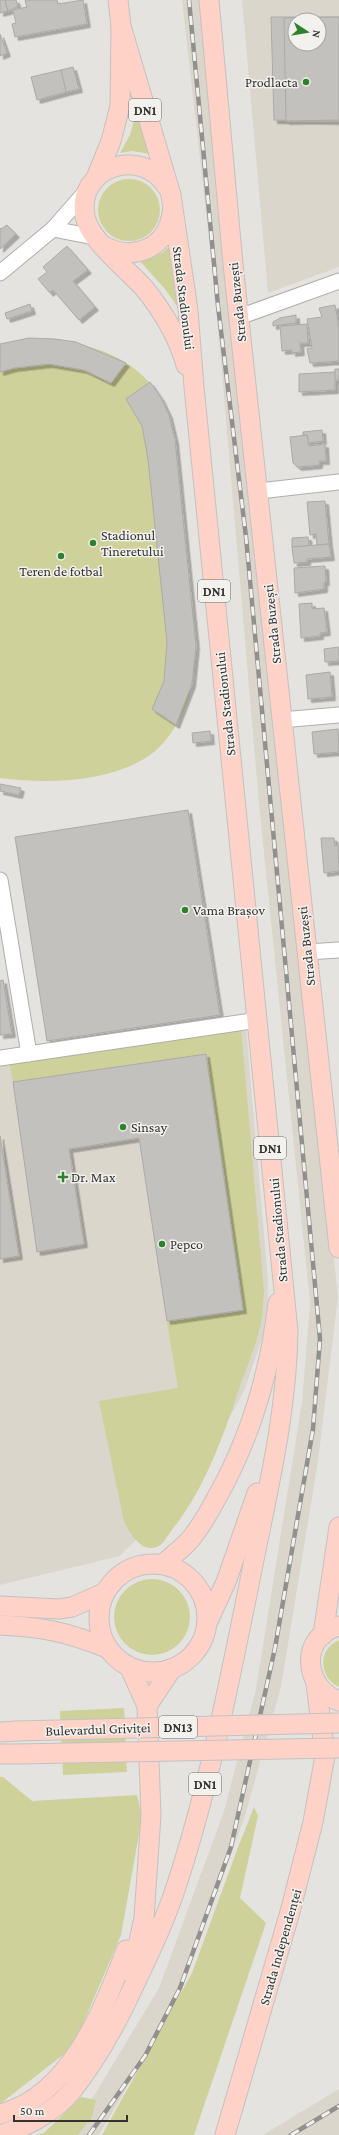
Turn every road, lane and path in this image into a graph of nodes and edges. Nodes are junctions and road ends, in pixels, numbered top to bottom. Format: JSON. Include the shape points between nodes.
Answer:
{"nodes":[{"id":1,"x":118,"y":0,"type":"edge"},
{"id":2,"x":209,"y":0,"type":"edge"},
{"id":3,"x":120,"y":26,"type":"junction"},
{"id":4,"x":93,"y":182,"type":"junction"},
{"id":5,"x":172,"y":202,"type":"junction"},
{"id":6,"x":53,"y":229,"type":"junction"},
{"id":7,"x":98,"y":241,"type":"junction"},
{"id":8,"x":0,"y":273,"type":"edge"},
{"id":9,"x":339,"y":281,"type":"edge"},
{"id":10,"x":239,"y":317,"type":"junction"},
{"id":11,"x":194,"y":387,"type":"junction"},
{"id":12,"x":339,"y":482,"type":"edge"},
{"id":13,"x":259,"y":491,"type":"junction"},
{"id":14,"x":339,"y":715,"type":"edge"},
{"id":15,"x":281,"y":720,"type":"junction"},
{"id":16,"x":0,"y":880,"type":"edge"},
{"id":17,"x":339,"y":950,"type":"edge"},
{"id":18,"x":307,"y":952,"type":"junction"},
{"id":19,"x":258,"y":1020,"type":"junction"},
{"id":20,"x":29,"y":1054,"type":"junction"},
{"id":21,"x":0,"y":1058,"type":"edge"},
{"id":22,"x":336,"y":1185,"type":"edge"},
{"id":23,"x":339,"y":1248,"type":"edge"},
{"id":24,"x":281,"y":1276,"type":"junction"},
{"id":25,"x":288,"y":1369,"type":"junction"},
{"id":26,"x":339,"y":1528,"type":"edge"},
{"id":27,"x":163,"y":1564,"type":"junction"},
{"id":28,"x":104,"y":1593,"type":"junction"},
{"id":29,"x":0,"y":1606,"type":"edge"},
{"id":30,"x":208,"y":1622,"type":"junction"},
{"id":31,"x":0,"y":1625,"type":"edge"},
{"id":32,"x":339,"y":1626,"type":"edge"},
{"id":33,"x":322,"y":1635,"type":"junction"},
{"id":34,"x":107,"y":1648,"type":"junction"},
{"id":35,"x":130,"y":1668,"type":"junction"},
{"id":36,"x":171,"y":1670,"type":"junction"},
{"id":37,"x":316,"y":1684,"type":"junction"},
{"id":38,"x":339,"y":1701,"type":"edge"},
{"id":39,"x":147,"y":1706,"type":"junction"},
{"id":40,"x":339,"y":1715,"type":"edge"},
{"id":41,"x":339,"y":1723,"type":"edge"},
{"id":42,"x":9,"y":1732,"type":"edge"},
{"id":43,"x":332,"y":1752,"type":"edge"},
{"id":44,"x":9,"y":1754,"type":"edge"},
{"id":45,"x":149,"y":1861,"type":"junction"},
{"id":46,"x":92,"y":2063,"type":"junction"},
{"id":47,"x":0,"y":2114,"type":"edge"},
{"id":48,"x":0,"y":2135,"type":"edge"},
{"id":49,"x":225,"y":2135,"type":"edge"}],
"edges":[{"from":1,"to":3,"type":"main road","name":"Strada Stadionului","number":"DN1"},
{"from":2,"to":10,"type":"main road","name":"Strada Buzești"},
{"from":3,"to":4,"type":"main road","name":"Strada Stadionului","number":"DN1","via":[[120,106],[111,141]]},
{"from":3,"to":5,"type":"main road","name":"Strada Stadionului","number":"DN1"},
{"from":4,"to":5,"type":"main road","name":"Strada Stadionului","number":"DN1","via":[[113,167],[123,164],[138,166],[152,171],[160,178]]},
{"from":4,"to":6,"type":"street"},
{"from":4,"to":7,"type":"main road","name":"Strada Stadionului","number":"DN1","via":[[84,208],[86,223]]},
{"from":5,"to":7,"type":"main road","name":"Strada Stadionului","via":[[171,222],[166,233],[148,249],[137,253],[125,253],[113,251]]},
{"from":5,"to":11,"type":"main road","name":"Strada Stadionului","number":"DN1","via":[[188,310]]},
{"from":6,"to":7,"type":"street"},
{"from":6,"to":8,"type":"street"},
{"from":7,"to":11,"type":"main road","name":"Strada Stadionului","number":"DN1","via":[[143,288],[164,317],[183,353]]},
{"from":9,"to":10,"type":"street"},
{"from":10,"to":13,"type":"main road","name":"Strada Buzești"},
{"from":11,"to":19,"type":"main road","name":"Strada Stadionului","number":"DN1"},
{"from":12,"to":13,"type":"street"},
{"from":13,"to":15,"type":"main road","name":"Strada Buzești"},
{"from":14,"to":15,"type":"street"},
{"from":15,"to":18,"type":"main road","name":"Strada Buzești"},
{"from":16,"to":20,"type":"street"},
{"from":17,"to":18,"type":"street"},
{"from":18,"to":22,"type":"main road","name":"Strada Buzești"},
{"from":19,"to":20,"type":"street"},
{"from":19,"to":24,"type":"main road","name":"Strada Stadionului","number":"DN1"},
{"from":20,"to":21,"type":"street"},
{"from":22,"to":23,"type":"main road","name":"Strada Buzești"},
{"from":24,"to":25,"type":"main road","name":"Strada Stadionului","number":"DN1","via":[[288,1331]]},
{"from":24,"to":27,"type":"main road","number":"DN1","via":[[269,1358],[242,1448],[207,1515],[189,1541]]},
{"from":25,"to":30,"type":"main road","via":[[252,1509],[226,1582]]},
{"from":25,"to":46,"type":"main road","number":"DN1","via":[[276,1447],[236,1650],[192,1836],[176,1889],[149,1954],[114,2027]]},
{"from":26,"to":33,"type":"main road"},
{"from":27,"to":28,"type":"main road","via":[[145,1564],[129,1569],[118,1576]]},
{"from":27,"to":30,"type":"main road","via":[[181,1572],[196,1584],[206,1602]]},
{"from":28,"to":29,"type":"main road","via":[[72,1607],[59,1609]]},
{"from":28,"to":34,"type":"main road","via":[[98,1621]]},
{"from":30,"to":36,"type":"main road","via":[[204,1638],[196,1652],[185,1663]]},
{"from":31,"to":34,"type":"main road","via":[[57,1630]]},
{"from":32,"to":33,"type":"main road"},
{"from":33,"to":37,"type":"main road","name":"Strada Independenței","via":[[314,1648],[310,1662]]},
{"from":34,"to":35,"type":"main road","via":[[117,1660]]},
{"from":35,"to":36,"type":"main road","via":[[159,1672]]},
{"from":35,"to":39,"type":"main road"},
{"from":36,"to":39,"type":"main road"},
{"from":37,"to":38,"type":"main road","via":[[324,1693]]},
{"from":37,"to":43,"type":"main road","name":"Strada Independenței"},
{"from":39,"to":45,"type":"main road","via":[[151,1815]]},
{"from":40,"to":43,"type":"main road","name":"Strada Independenței"},
{"from":41,"to":42,"type":"main road","name":"Bulevardul Griviței","number":"DN13","bridge":true},
{"from":43,"to":44,"type":"main road","name":"Bulevardul Griviței","number":"DN13","bridge":true},
{"from":43,"to":49,"type":"main road","name":"Strada Independenței","via":[[290,1912]]},
{"from":45,"to":46,"type":"main road","via":[[144,1918],[137,1950],[117,2008]]},
{"from":45,"to":47,"type":"main road","via":[[132,1932],[94,2027],[74,2058],[52,2084],[29,2101]]},
{"from":46,"to":48,"type":"main road","number":"DN1","via":[[70,2093],[46,2114],[23,2127]]}]}
